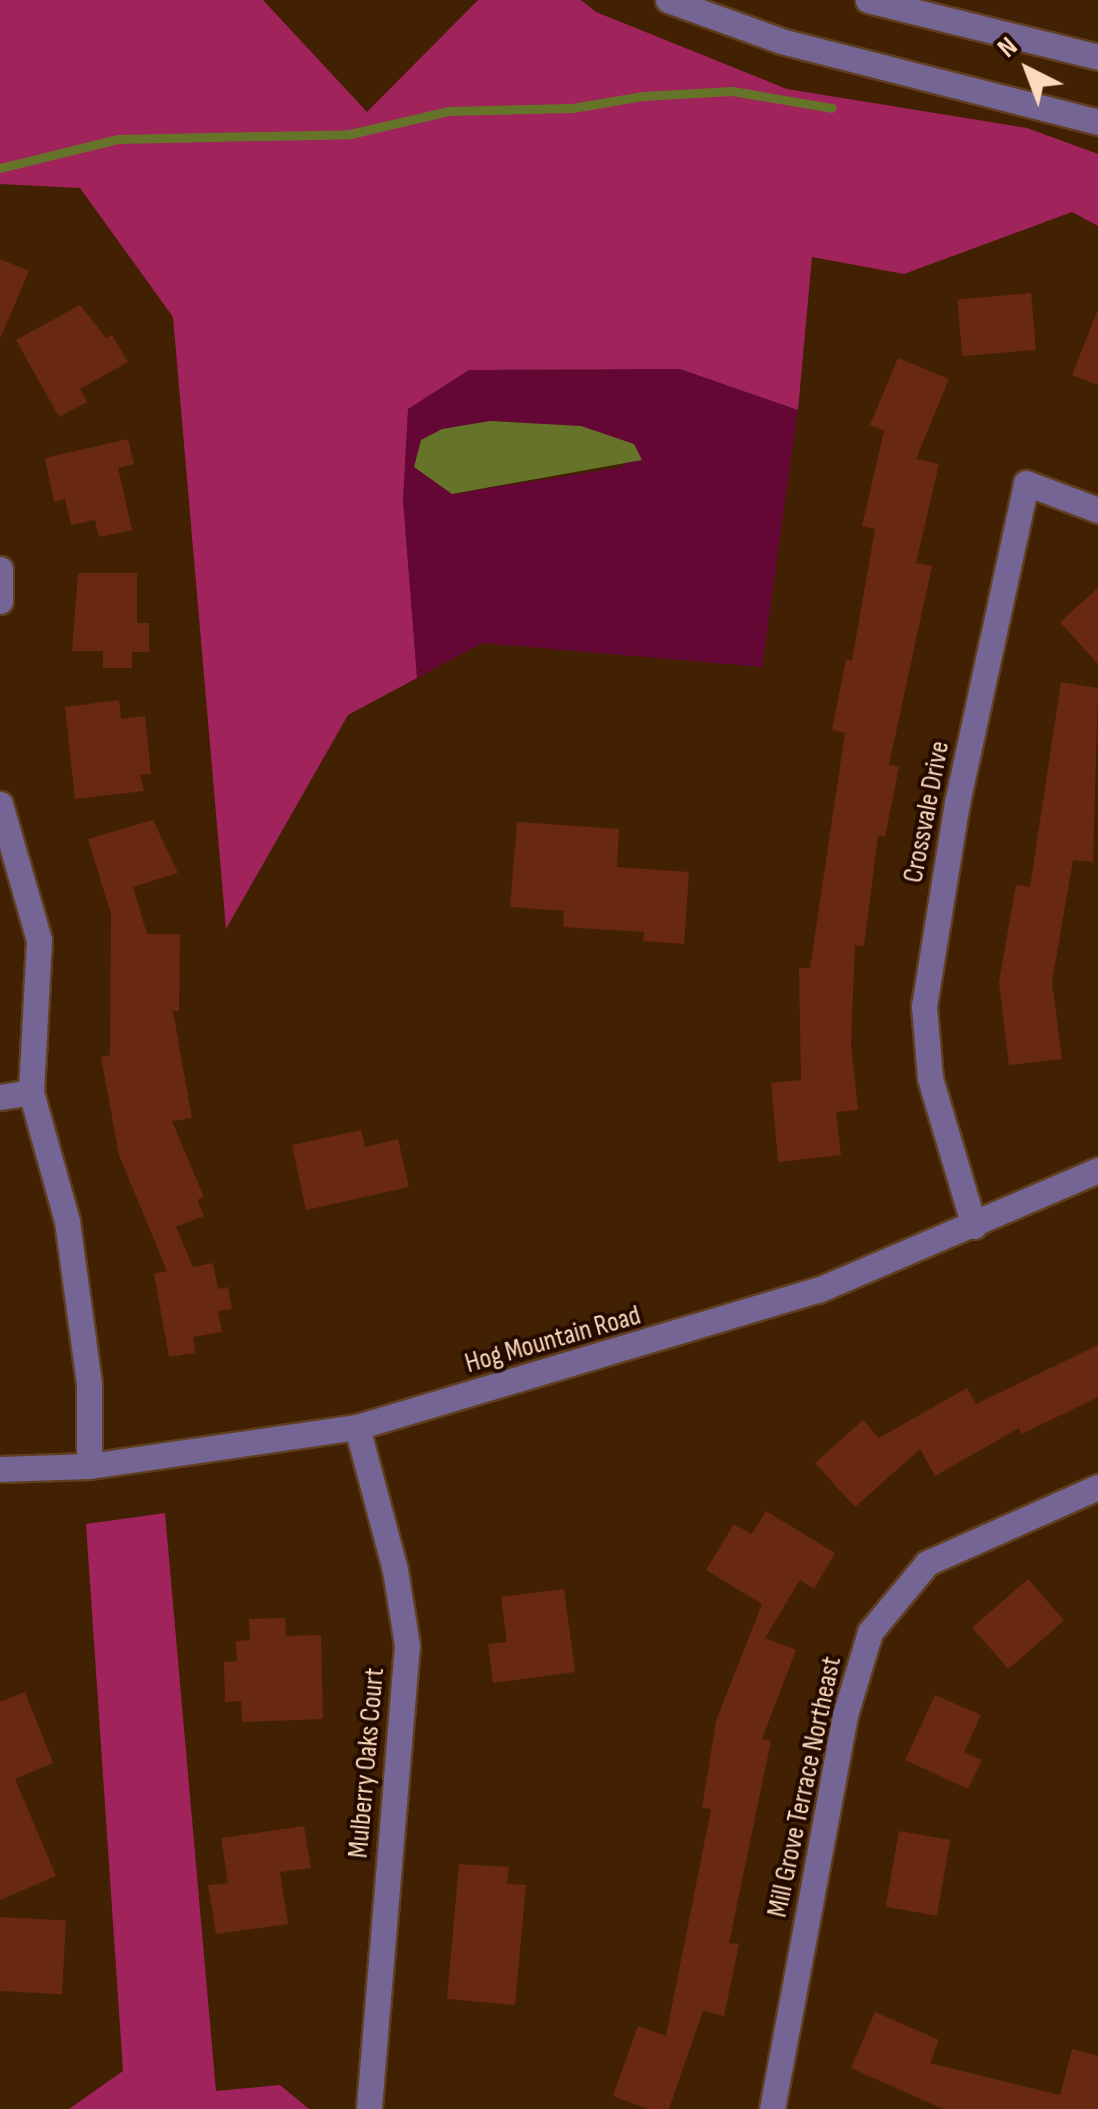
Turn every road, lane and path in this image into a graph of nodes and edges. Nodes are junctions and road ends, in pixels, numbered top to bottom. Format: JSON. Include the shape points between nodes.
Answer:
{"nodes":[{"id":1,"x":668,"y":0,"type":"edge"},
{"id":2,"x":868,"y":0,"type":"edge"},
{"id":3,"x":1098,"y":58,"type":"edge"},
{"id":4,"x":1098,"y":122,"type":"edge"},
{"id":5,"x":1098,"y":510,"type":"edge"},
{"id":6,"x":0,"y":569,"type":"edge"},
{"id":7,"x":0,"y":601,"type":"edge"},
{"id":8,"x":0,"y":804,"type":"edge"},
{"id":9,"x":31,"y":1092,"type":"junction"},
{"id":10,"x":0,"y":1097,"type":"edge"},
{"id":11,"x":1098,"y":1170,"type":"edge"},
{"id":12,"x":974,"y":1226,"type":"junction"},
{"id":13,"x":357,"y":1427,"type":"junction"},
{"id":14,"x":88,"y":1466,"type":"junction"},
{"id":15,"x":0,"y":1470,"type":"edge"},
{"id":16,"x":1098,"y":1488,"type":"edge"},
{"id":17,"x":369,"y":2109,"type":"edge"},
{"id":18,"x":772,"y":2109,"type":"edge"}],
"edges":[{"from":1,"to":4,"type":"street","via":[[781,40]]},
{"from":2,"to":3,"type":"street"},
{"from":5,"to":12,"type":"street","name":"Crossvale Drive","via":[[1026,483],[957,803],[924,1006],[930,1078]]},
{"from":6,"to":7,"type":"street"},
{"from":8,"to":9,"type":"street","via":[[39,940]]},
{"from":9,"to":10,"type":"street"},
{"from":9,"to":14,"type":"street","via":[[67,1221],[89,1384]]},
{"from":11,"to":12,"type":"street","name":"Hog Mountain Road"},
{"from":12,"to":13,"type":"street","name":"Hog Mountain Road","via":[[818,1290]]},
{"from":13,"to":14,"type":"street","name":"Hog Mountain Road"},
{"from":13,"to":17,"type":"street","name":"Mulberry Oaks Court","via":[[396,1570],[408,1645]]},
{"from":14,"to":15,"type":"street","name":"Hog Mountain Road"},
{"from":16,"to":18,"type":"street","name":"Mill Grove Terrace Northeast","via":[[927,1564],[870,1632],[846,1715]]}]}
